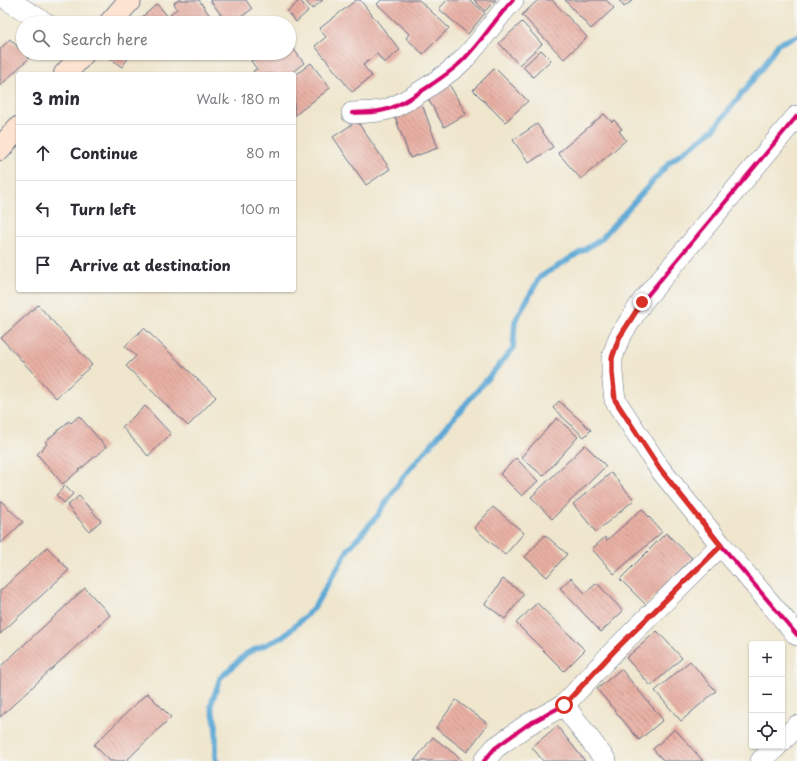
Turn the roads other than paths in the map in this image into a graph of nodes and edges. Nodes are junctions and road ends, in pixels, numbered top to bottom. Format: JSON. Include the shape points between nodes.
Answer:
{"nodes":[{"id":1,"x":8,"y":0,"type":"edge"},
{"id":2,"x":130,"y":0,"type":"edge"},
{"id":3,"x":513,"y":0,"type":"edge"},
{"id":4,"x":34,"y":16,"type":"edge"},
{"id":5,"x":116,"y":16,"type":"edge"},
{"id":6,"x":78,"y":60,"type":"edge"},
{"id":7,"x":67,"y":72,"type":"edge"},
{"id":8,"x":352,"y":112,"type":"dead end"},
{"id":9,"x":797,"y":116,"type":"edge"},
{"id":10,"x":16,"y":130,"type":"edge"},
{"id":11,"x":0,"y":149,"type":"edge"},
{"id":12,"x":721,"y":546,"type":"junction"},
{"id":13,"x":797,"y":635,"type":"edge"},
{"id":14,"x":564,"y":705,"type":"junction"},
{"id":15,"x":797,"y":726,"type":"edge"},
{"id":16,"x":785,"y":738,"type":"edge"},
{"id":17,"x":774,"y":749,"type":"edge"},
{"id":18,"x":484,"y":761,"type":"edge"},
{"id":19,"x":606,"y":761,"type":"edge"},
{"id":20,"x":761,"y":761,"type":"edge"}],
"edges":[{"from":1,"to":4,"type":"street"},
{"from":2,"to":5,"type":"main road"},
{"from":3,"to":8,"type":"street","via":[[464,60],[402,103],[375,112]]},
{"from":6,"to":7,"type":"main road"},
{"from":9,"to":12,"type":"street","via":[[642,302],[619,338],[612,358],[615,400],[660,469]]},
{"from":10,"to":11,"type":"main road"},
{"from":12,"to":13,"type":"street"},
{"from":12,"to":14,"type":"street","via":[[615,650]]},
{"from":14,"to":18,"type":"street","via":[[527,725],[495,748]]},
{"from":14,"to":19,"type":"street"},
{"from":15,"to":16,"type":"street"},
{"from":17,"to":20,"type":"street"}]}
